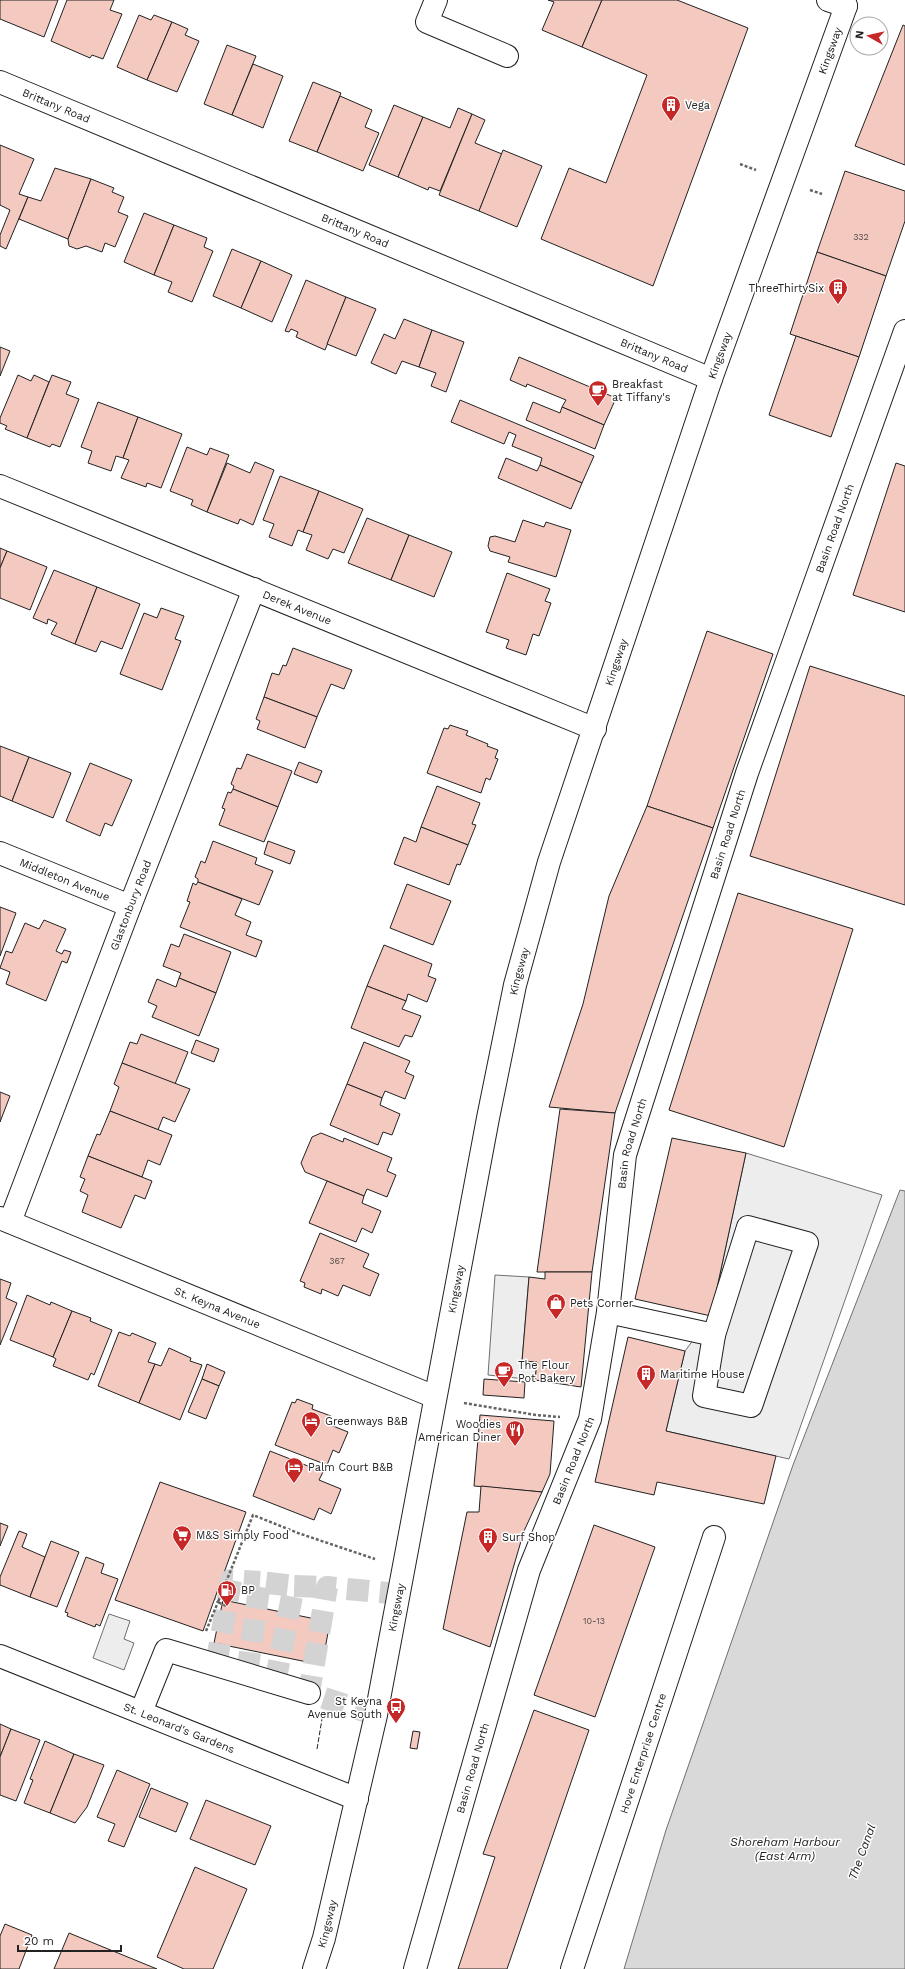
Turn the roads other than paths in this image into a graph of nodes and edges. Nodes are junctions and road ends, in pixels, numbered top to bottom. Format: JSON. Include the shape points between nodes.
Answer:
{"nodes":[{"id":1,"x":436,"y":0,"type":"edge"},
{"id":2,"x":844,"y":2,"type":"edge"},
{"id":3,"x":507,"y":56,"type":"dead end"},
{"id":4,"x":0,"y":82,"type":"edge"},
{"id":5,"x":905,"y":331,"type":"edge"},
{"id":6,"x":711,"y":378,"type":"junction"},
{"id":7,"x":0,"y":486,"type":"edge"},
{"id":8,"x":254,"y":589,"type":"junction"},
{"id":9,"x":595,"y":729,"type":"junction"},
{"id":10,"x":0,"y":853,"type":"edge"},
{"id":11,"x":130,"y":906,"type":"junction"},
{"id":12,"x":5,"y":1220,"type":"edge"},
{"id":13,"x":608,"y":1312,"type":"junction"},
{"id":14,"x":714,"y":1335,"type":"junction"},
{"id":15,"x":435,"y":1398,"type":"junction"},
{"id":16,"x":714,"y":1537,"type":"dead end"},
{"id":17,"x":0,"y":1656,"type":"edge"},
{"id":18,"x":309,"y":1693,"type":"dead end"},
{"id":19,"x":141,"y":1712,"type":"junction"},
{"id":20,"x":357,"y":1799,"type":"junction"},
{"id":21,"x":314,"y":1969,"type":"edge"},
{"id":22,"x":415,"y":1969,"type":"edge"},
{"id":23,"x":572,"y":1969,"type":"edge"}],
"edges":[{"from":1,"to":3,"type":"street","via":[[427,22]]},
{"from":2,"to":6,"type":"street","name":"Kingsway"},
{"from":4,"to":6,"type":"street","name":"Brittany Road"},
{"from":5,"to":13,"type":"street","name":"Basin Road North","via":[[747,773],[625,1155]]},
{"from":6,"to":9,"type":"street","name":"Kingsway"},
{"from":7,"to":8,"type":"street","name":"Derek Avenue"},
{"from":8,"to":9,"type":"street","name":"Derek Avenue"},
{"from":8,"to":11,"type":"street","name":"Glastonbury Road"},
{"from":9,"to":15,"type":"street","name":"Kingsway","via":[[549,862],[515,985]]},
{"from":10,"to":11,"type":"street","name":"Middleton Avenue"},
{"from":11,"to":12,"type":"street","name":"Glastonbury Road"},
{"from":12,"to":15,"type":"street","name":"St. Keyna Avenue"},
{"from":13,"to":14,"type":"street"},
{"from":13,"to":22,"type":"street","name":"Basin Road North","via":[[590,1419],[529,1570]]},
{"from":14,"to":14,"type":"street","via":[[704,1396],[751,1406],[807,1243],[748,1226]]},
{"from":15,"to":20,"type":"street","name":"Kingsway","via":[[394,1620]]},
{"from":16,"to":23,"type":"street","name":"Hove Enterprise Centre"},
{"from":17,"to":19,"type":"street","name":"St. Leonard's Gardens"},
{"from":18,"to":19,"type":"street","via":[[166,1650]]},
{"from":19,"to":20,"type":"street","name":"St. Leonard's Gardens"},
{"from":20,"to":21,"type":"street","name":"Kingsway","via":[[324,1938]]}]}
